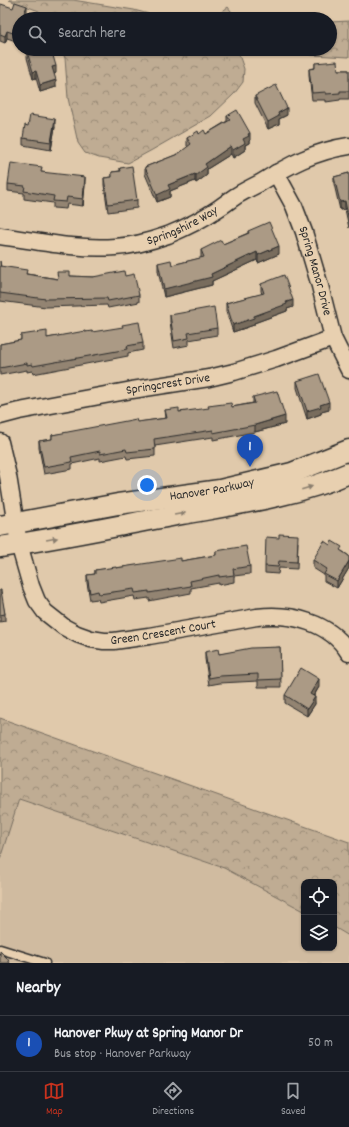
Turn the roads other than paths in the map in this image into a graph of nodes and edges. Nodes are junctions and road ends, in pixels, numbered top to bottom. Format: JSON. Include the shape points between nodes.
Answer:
{"nodes":[{"id":1,"x":349,"y":146,"type":"edge"},
{"id":2,"x":276,"y":173,"type":"junction"},
{"id":3,"x":0,"y":236,"type":"edge"},
{"id":4,"x":332,"y":338,"type":"junction"},
{"id":5,"x":349,"y":370,"type":"edge"},
{"id":6,"x":0,"y":416,"type":"edge"},
{"id":7,"x":0,"y":442,"type":"edge"},
{"id":8,"x":349,"y":450,"type":"edge"},
{"id":9,"x":349,"y":473,"type":"edge"},
{"id":10,"x":8,"y":525,"type":"edge"},
{"id":11,"x":10,"y":546,"type":"edge"},
{"id":12,"x":349,"y":653,"type":"edge"},
{"id":13,"x":0,"y":950,"type":"edge"},
{"id":14,"x":27,"y":960,"type":"edge"},
{"id":15,"x":45,"y":963,"type":"edge"}],
"edges":[{"from":1,"to":2,"type":"street","name":"Springshire Way","via":[[309,156]]},
{"from":2,"to":3,"type":"street","name":"Springshire Way","via":[[198,220],[169,234],[135,244],[115,247],[71,246]]},
{"from":2,"to":4,"type":"street","name":"Spring Manor Drive","via":[[294,206],[304,232]]},
{"from":4,"to":5,"type":"street","name":"Spring Manor Drive"},
{"from":4,"to":6,"type":"street","name":"Springcrest Drive","via":[[276,360],[234,372]]},
{"from":7,"to":10,"type":"street","name":"Green Crescent Court","via":[[8,476]]},
{"from":8,"to":10,"type":"street","name":"Hanover Parkway","via":[[292,472],[220,490],[118,504]]},
{"from":11,"to":9,"type":"street","name":"Hanover Parkway","one_way":true,"via":[[253,501],[293,492]]},
{"from":10,"to":11,"type":"street","name":"Green Crescent Court"},
{"from":11,"to":12,"type":"street","name":"Green Crescent Court","via":[[45,612],[64,627],[91,639],[114,641],[257,617],[277,616],[300,619],[322,628],[338,640]]},
{"from":13,"to":14,"type":"lane"},
{"from":14,"to":15,"type":"lane"}]}
